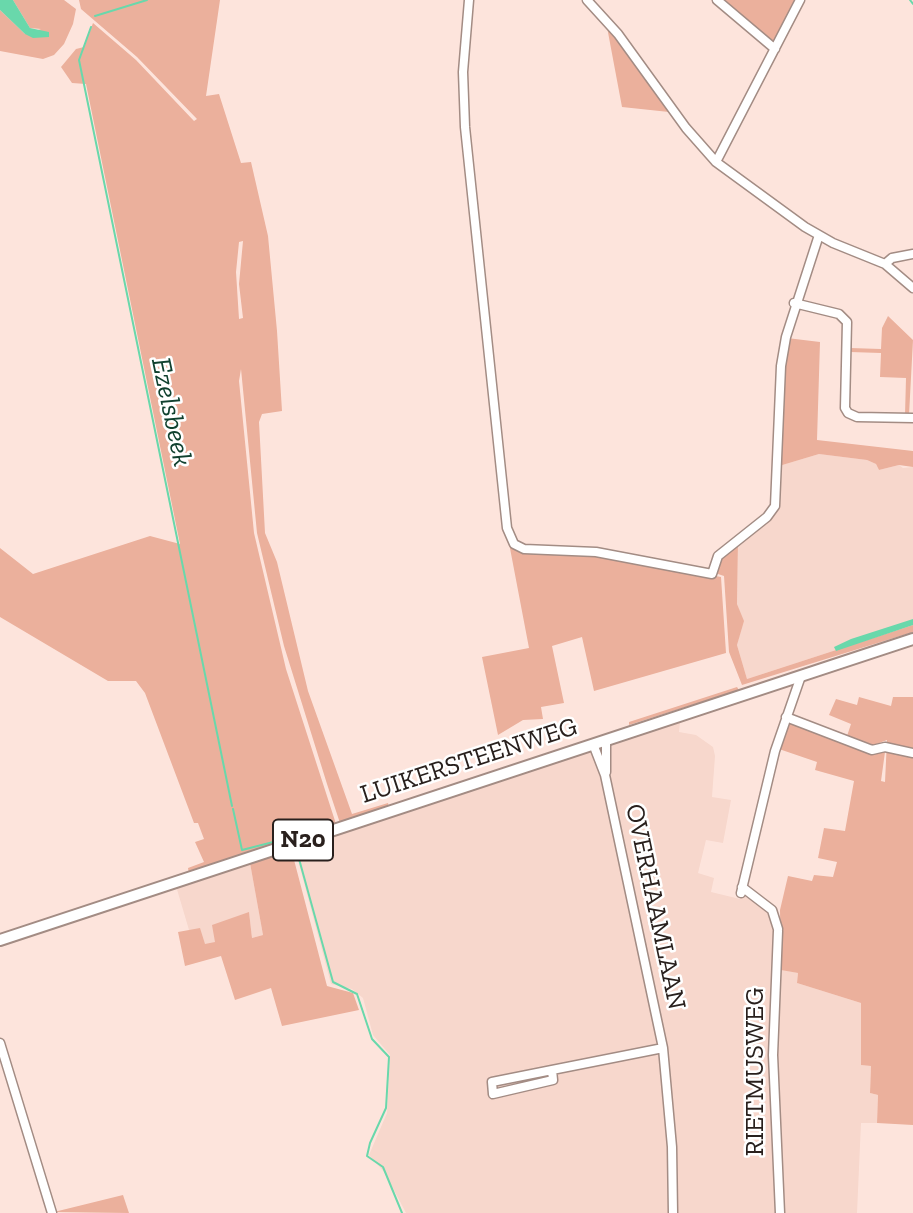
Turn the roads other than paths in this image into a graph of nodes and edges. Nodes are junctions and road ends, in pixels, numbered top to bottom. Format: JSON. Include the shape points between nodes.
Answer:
{"nodes":[{"id":1,"x":469,"y":0,"type":"edge"},
{"id":2,"x":587,"y":0,"type":"edge"},
{"id":3,"x":717,"y":0,"type":"edge"},
{"id":4,"x":800,"y":0,"type":"edge"},
{"id":5,"x":775,"y":49,"type":"junction"},
{"id":6,"x":716,"y":162,"type":"junction"},
{"id":7,"x":819,"y":235,"type":"junction"},
{"id":8,"x":913,"y":254,"type":"edge"},
{"id":9,"x":886,"y":264,"type":"junction"},
{"id":10,"x":913,"y":288,"type":"edge"},
{"id":11,"x":794,"y":303,"type":"junction"},
{"id":12,"x":913,"y":418,"type":"edge"},
{"id":13,"x":913,"y":639,"type":"edge"},
{"id":14,"x":801,"y":676,"type":"junction"},
{"id":15,"x":786,"y":717,"type":"junction"},
{"id":16,"x":606,"y":740,"type":"junction"},
{"id":17,"x":593,"y":744,"type":"junction"},
{"id":18,"x":913,"y":753,"type":"edge"},
{"id":19,"x":605,"y":775,"type":"junction"},
{"id":20,"x":0,"y":940,"type":"edge"},
{"id":21,"x":0,"y":1043,"type":"edge"},
{"id":22,"x":663,"y":1048,"type":"junction"},
{"id":23,"x":552,"y":1070,"type":"junction"},
{"id":24,"x":52,"y":1213,"type":"edge"},
{"id":25,"x":673,"y":1213,"type":"edge"},
{"id":26,"x":780,"y":1213,"type":"edge"}],
"edges":[{"from":1,"to":11,"type":"street","via":[[464,113],[507,528],[514,544],[524,549],[596,552],[712,574],[718,556],[775,506],[781,366]]},
{"from":2,"to":6,"type":"street"},
{"from":3,"to":5,"type":"street"},
{"from":4,"to":5,"type":"street"},
{"from":5,"to":6,"type":"street"},
{"from":6,"to":7,"type":"street"},
{"from":7,"to":9,"type":"street"},
{"from":7,"to":11,"type":"street"},
{"from":8,"to":9,"type":"street","via":[[892,258]]},
{"from":9,"to":10,"type":"street"},
{"from":11,"to":12,"type":"street","via":[[839,314],[847,323],[848,413]]},
{"from":13,"to":14,"type":"main road","name":"LUIKERSTEENWEG","number":"N20"},
{"from":14,"to":15,"type":"street","name":"RIETMUSWEG"},
{"from":14,"to":16,"type":"main road","name":"LUIKERSTEENWEG","number":"N20"},
{"from":15,"to":18,"type":"street","via":[[872,750],[885,747]]},
{"from":15,"to":26,"type":"street","name":"RIETMUSWEG","via":[[741,890],[772,910],[778,930],[773,1055]]},
{"from":16,"to":17,"type":"main road","name":"LUIKERSTEENWEG","number":"N20"},
{"from":16,"to":19,"type":"street","name":"OVERHAAMLAAN"},
{"from":17,"to":19,"type":"street","name":"OVERHAAMLAAN"},
{"from":17,"to":20,"type":"main road","name":"LUIKERSTEENWEG","number":"N20"},
{"from":19,"to":22,"type":"street","name":"OVERHAAMLAAN"},
{"from":21,"to":24,"type":"street"},
{"from":22,"to":23,"type":"street","name":"OVERHAAMLAAN"},
{"from":22,"to":25,"type":"street","name":"OVERHAAMLAAN"},
{"from":23,"to":23,"type":"street","name":"OVERHAAMLAAN","via":[[552,1080],[493,1094],[492,1082]]}]}
